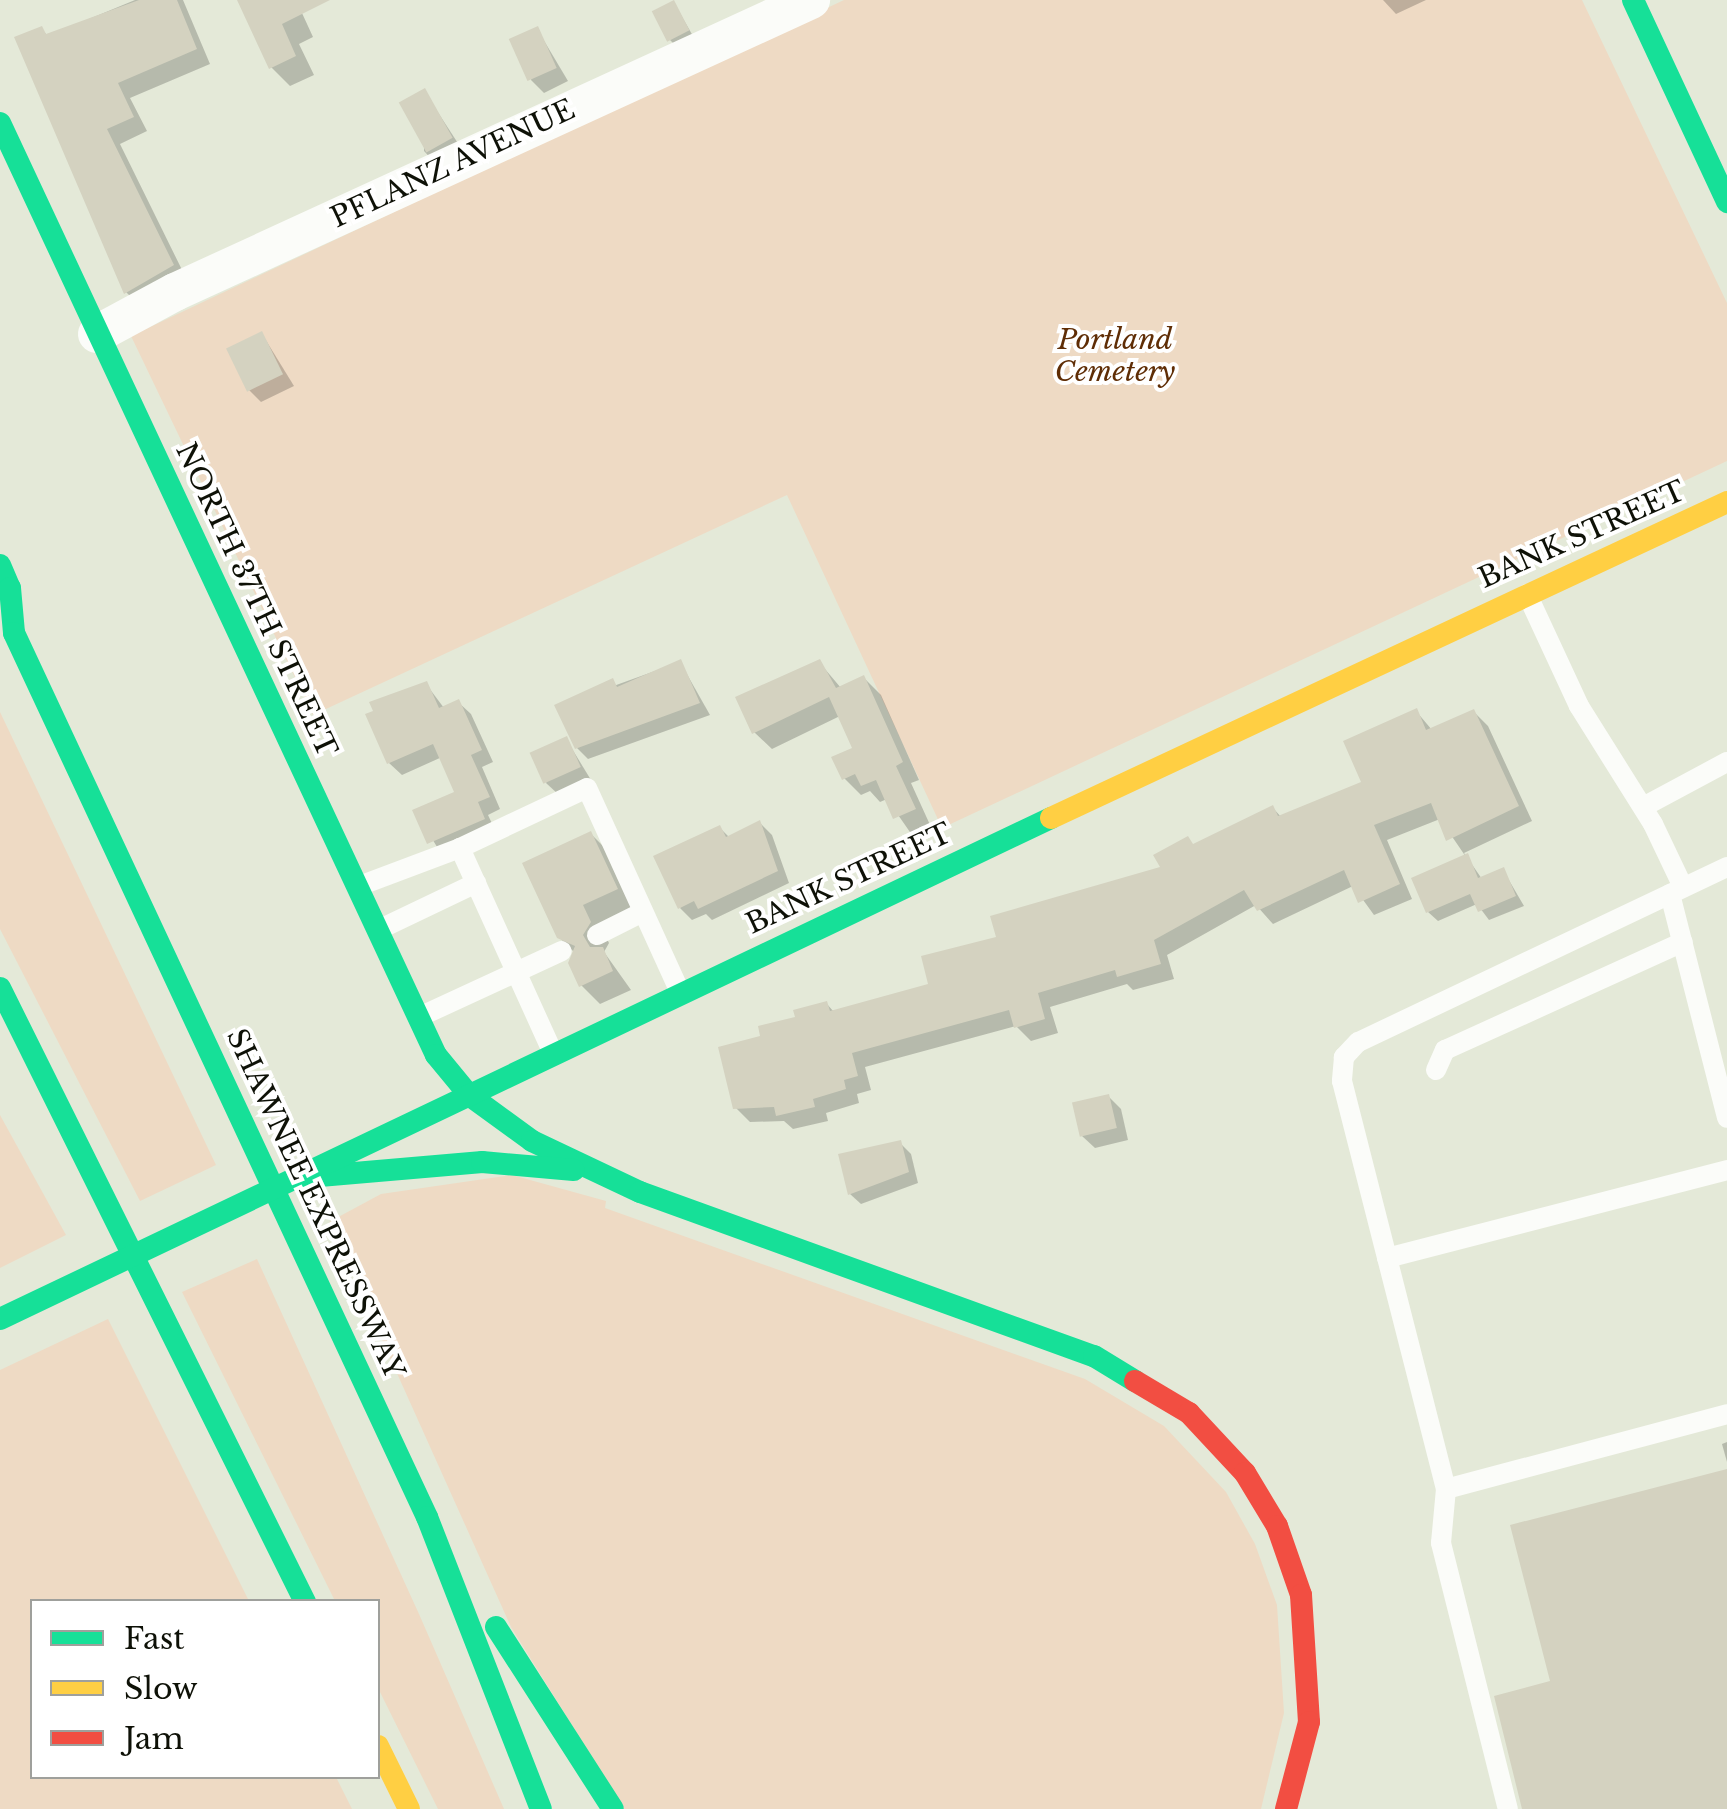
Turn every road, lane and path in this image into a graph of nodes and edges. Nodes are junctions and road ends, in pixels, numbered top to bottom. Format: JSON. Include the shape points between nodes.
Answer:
{"nodes":[{"id":1,"x":1633,"y":0,"type":"edge"},
{"id":2,"x":797,"y":3,"type":"edge"},
{"id":3,"x":0,"y":123,"type":"edge"},
{"id":4,"x":1727,"y":202,"type":"edge"},
{"id":5,"x":98,"y":334,"type":"junction"},
{"id":6,"x":1727,"y":502,"type":"edge"},
{"id":7,"x":0,"y":565,"type":"edge"},
{"id":8,"x":1526,"y":592,"type":"junction"},
{"id":9,"x":7,"y":626,"type":"edge"},
{"id":10,"x":1727,"y":762,"type":"edge"},
{"id":11,"x":1643,"y":807,"type":"junction"},
{"id":12,"x":460,"y":848,"type":"junction"},
{"id":13,"x":1727,"y":868,"type":"edge"},
{"id":14,"x":476,"y":883,"type":"junction"},
{"id":15,"x":357,"y":887,"type":"junction"},
{"id":16,"x":1677,"y":891,"type":"junction"},
{"id":17,"x":643,"y":912,"type":"junction"},
{"id":18,"x":377,"y":930,"type":"junction"},
{"id":19,"x":597,"y":935,"type":"dead end"},
{"id":20,"x":1682,"y":942,"type":"junction"},
{"id":21,"x":562,"y":950,"type":"dead end"},
{"id":22,"x":516,"y":972,"type":"junction"},
{"id":23,"x":0,"y":988,"type":"edge"},
{"id":24,"x":680,"y":992,"type":"junction"},
{"id":25,"x":418,"y":1018,"type":"junction"},
{"id":26,"x":553,"y":1052,"type":"junction"},
{"id":27,"x":1436,"y":1070,"type":"dead end"},
{"id":28,"x":469,"y":1095,"type":"junction"},
{"id":29,"x":1727,"y":1118,"type":"edge"},
{"id":30,"x":1727,"y":1170,"type":"edge"},
{"id":31,"x":598,"y":1172,"type":"junction"},
{"id":32,"x":308,"y":1177,"type":"junction"},
{"id":33,"x":1387,"y":1258,"type":"junction"},
{"id":34,"x":0,"y":1319,"type":"edge"},
{"id":35,"x":1727,"y":1414,"type":"edge"},
{"id":36,"x":1446,"y":1489,"type":"junction"},
{"id":37,"x":427,"y":1516,"type":"junction"},
{"id":38,"x":305,"y":1599,"type":"edge"},
{"id":39,"x":380,"y":1750,"type":"edge"},
{"id":40,"x":409,"y":1809,"type":"edge"},
{"id":41,"x":541,"y":1809,"type":"edge"},
{"id":42,"x":613,"y":1809,"type":"edge"},
{"id":43,"x":1286,"y":1809,"type":"edge"},
{"id":44,"x":1508,"y":1809,"type":"edge"}],
"edges":[{"from":1,"to":4,"type":"main road"},
{"from":2,"to":5,"type":"street","name":"PFLANZ AVENUE","via":[[175,292]]},
{"from":3,"to":5,"type":"main road","name":"NORTH 37TH STREET"},
{"from":5,"to":15,"type":"main road","name":"NORTH 37TH STREET"},
{"from":6,"to":8,"type":"main road","name":"BANK STREET"},
{"from":7,"to":9,"type":"main road","name":"SHAWNEE EXPRESSWAY","via":[[10,588]]},
{"from":8,"to":11,"type":"lane","via":[[1579,706]]},
{"from":8,"to":24,"type":"main road","name":"BANK STREET"},
{"from":9,"to":37,"type":"main road","name":"SHAWNEE EXPRESSWAY"},
{"from":10,"to":11,"type":"lane"},
{"from":11,"to":16,"type":"lane"},
{"from":12,"to":14,"type":"lane"},
{"from":12,"to":15,"type":"lane"},
{"from":12,"to":17,"type":"lane","via":[[587,788]]},
{"from":13,"to":16,"type":"lane"},
{"from":14,"to":18,"type":"lane"},
{"from":14,"to":22,"type":"lane"},
{"from":15,"to":18,"type":"main road","name":"NORTH 37TH STREET"},
{"from":16,"to":20,"type":"lane"},
{"from":16,"to":33,"type":"lane","via":[[1358,1042],[1344,1057],[1342,1080]]},
{"from":17,"to":19,"type":"lane"},
{"from":17,"to":24,"type":"lane"},
{"from":18,"to":25,"type":"main road","name":"NORTH 37TH STREET"},
{"from":20,"to":27,"type":"lane","via":[[1445,1050]]},
{"from":20,"to":29,"type":"lane"},
{"from":21,"to":22,"type":"lane"},
{"from":22,"to":25,"type":"lane"},
{"from":22,"to":26,"type":"lane"},
{"from":23,"to":38,"type":"main road"},
{"from":24,"to":26,"type":"main road","name":"BANK STREET"},
{"from":25,"to":28,"type":"main road","name":"NORTH 37TH STREET","via":[[436,1055]]},
{"from":26,"to":28,"type":"main road","name":"BANK STREET"},
{"from":28,"to":31,"type":"main road","name":"NORTH 37TH STREET","via":[[532,1141]]},
{"from":28,"to":32,"type":"main road","name":"BANK STREET"},
{"from":30,"to":33,"type":"lane"},
{"from":31,"to":32,"type":"main road","via":[[482,1162]]},
{"from":31,"to":43,"type":"main road","via":[[1094,1356],[1189,1413],[1245,1473],[1277,1526],[1302,1596],[1308,1722]]},
{"from":32,"to":34,"type":"main road","name":"BANK STREET"},
{"from":33,"to":36,"type":"lane"},
{"from":35,"to":36,"type":"lane"},
{"from":36,"to":44,"type":"lane","via":[[1441,1543]]},
{"from":37,"to":41,"type":"main road","name":"SHAWNEE EXPRESSWAY"},
{"from":37,"to":42,"type":"main road"},
{"from":39,"to":40,"type":"main road"}]}
